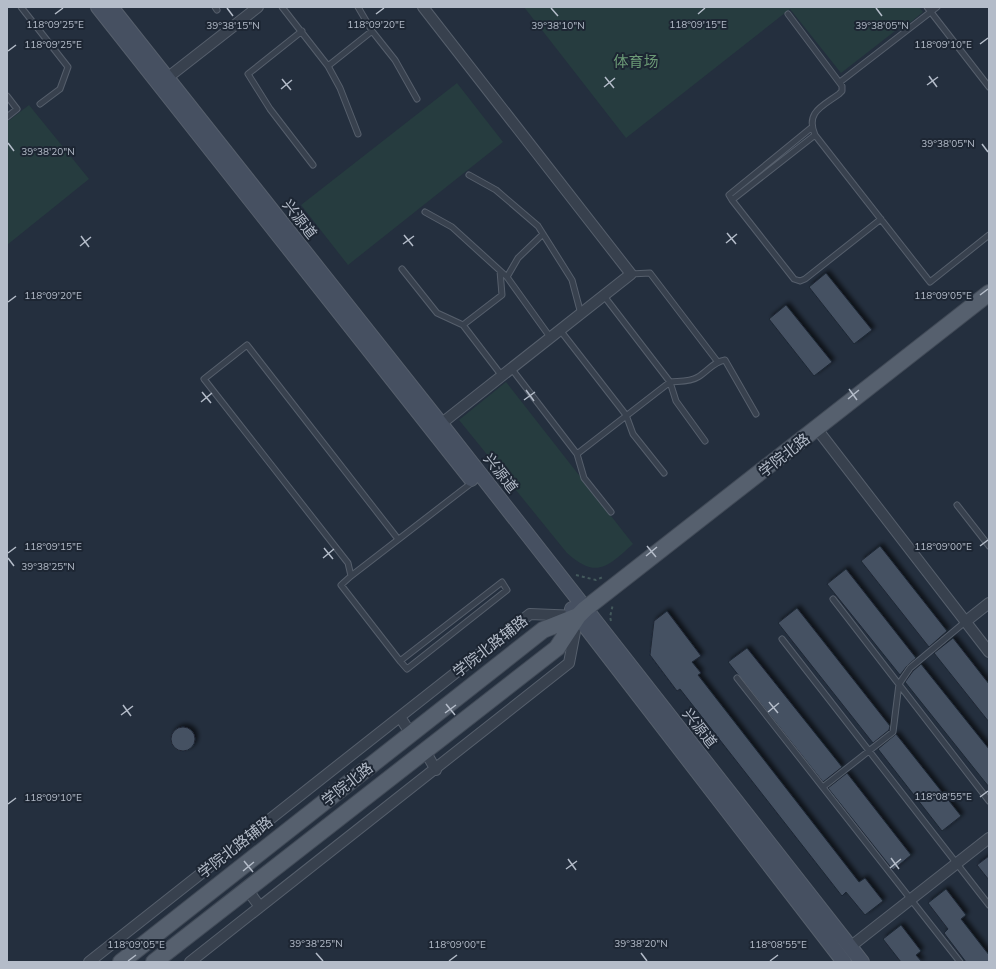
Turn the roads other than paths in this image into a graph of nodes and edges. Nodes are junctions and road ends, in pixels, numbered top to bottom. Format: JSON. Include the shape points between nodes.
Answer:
{"nodes":[{"id":1,"x":21,"y":7,"type":"edge"},
{"id":2,"x":98,"y":7,"type":"edge"},
{"id":3,"x":111,"y":7,"type":"edge"},
{"id":4,"x":258,"y":7,"type":"edge"},
{"id":5,"x":282,"y":7,"type":"edge"},
{"id":6,"x":358,"y":7,"type":"edge"},
{"id":7,"x":423,"y":7,"type":"edge"},
{"id":8,"x":937,"y":7,"type":"edge"},
{"id":9,"x":929,"y":9,"type":"edge"},
{"id":10,"x":788,"y":14,"type":"dead end"},
{"id":11,"x":302,"y":31,"type":"junction"},
{"id":12,"x":372,"y":31,"type":"junction"},
{"id":13,"x":328,"y":66,"type":"junction"},
{"id":14,"x":163,"y":81,"type":"junction"},
{"id":15,"x":840,"y":82,"type":"junction"},
{"id":16,"x":989,"y":87,"type":"edge"},
{"id":17,"x":7,"y":96,"type":"edge"},
{"id":18,"x":417,"y":99,"type":"dead end"},
{"id":19,"x":40,"y":104,"type":"dead end"},
{"id":20,"x":7,"y":117,"type":"edge"},
{"id":21,"x":811,"y":128,"type":"junction"},
{"id":22,"x":358,"y":134,"type":"dead end"},
{"id":23,"x":815,"y":135,"type":"junction"},
{"id":24,"x":313,"y":165,"type":"dead end"},
{"id":25,"x":469,"y":175,"type":"dead end"},
{"id":26,"x":732,"y":200,"type":"junction"},
{"id":27,"x":425,"y":212,"type":"dead end"},
{"id":28,"x":881,"y":219,"type":"junction"},
{"id":29,"x":543,"y":234,"type":"junction"},
{"id":30,"x":989,"y":235,"type":"edge"},
{"id":31,"x":402,"y":268,"type":"dead end"},
{"id":32,"x":500,"y":271,"type":"junction"},
{"id":33,"x":631,"y":274,"type":"junction"},
{"id":34,"x":506,"y":277,"type":"junction"},
{"id":35,"x":989,"y":293,"type":"edge"},
{"id":36,"x":604,"y":296,"type":"junction"},
{"id":37,"x":581,"y":314,"type":"junction"},
{"id":38,"x":463,"y":325,"type":"junction"},
{"id":39,"x":560,"y":330,"type":"junction"},
{"id":40,"x":550,"y":338,"type":"junction"},
{"id":41,"x":717,"y":361,"type":"junction"},
{"id":42,"x":512,"y":368,"type":"junction"},
{"id":43,"x":502,"y":376,"type":"junction"},
{"id":44,"x":670,"y":382,"type":"junction"},
{"id":45,"x":756,"y":414,"type":"dead end"},
{"id":46,"x":626,"y":415,"type":"junction"},
{"id":47,"x":437,"y":427,"type":"junction"},
{"id":48,"x":817,"y":429,"type":"junction"},
{"id":49,"x":705,"y":441,"type":"dead end"},
{"id":50,"x":577,"y":454,"type":"junction"},
{"id":51,"x":664,"y":473,"type":"dead end"},
{"id":52,"x":474,"y":481,"type":"junction"},
{"id":53,"x":957,"y":505,"type":"dead end"},
{"id":54,"x":611,"y":512,"type":"dead end"},
{"id":55,"x":398,"y":540,"type":"junction"},
{"id":56,"x":989,"y":546,"type":"edge"},
{"id":57,"x":351,"y":576,"type":"junction"},
{"id":58,"x":833,"y":599,"type":"dead end"},
{"id":59,"x":989,"y":603,"type":"edge"},
{"id":60,"x":582,"y":613,"type":"junction"},
{"id":61,"x":965,"y":622,"type":"junction"},
{"id":62,"x":782,"y":639,"type":"dead end"},
{"id":63,"x":989,"y":652,"type":"edge"},
{"id":64,"x":400,"y":661,"type":"junction"},
{"id":65,"x":737,"y":678,"type":"dead end"},
{"id":66,"x":899,"y":684,"type":"junction"},
{"id":67,"x":400,"y":717,"type":"junction"},
{"id":68,"x":411,"y":734,"type":"junction"},
{"id":69,"x":424,"y":751,"type":"junction"},
{"id":70,"x":869,"y":751,"type":"junction"},
{"id":71,"x":436,"y":770,"type":"junction"},
{"id":72,"x":823,"y":787,"type":"junction"},
{"id":73,"x":989,"y":801,"type":"edge"},
{"id":74,"x":989,"y":838,"type":"edge"},
{"id":75,"x":222,"y":857,"type":"junction"},
{"id":76,"x":957,"y":863,"type":"junction"},
{"id":77,"x":235,"y":873,"type":"junction"},
{"id":78,"x":247,"y":889,"type":"junction"},
{"id":79,"x":911,"y":899,"type":"junction"},
{"id":80,"x":989,"y":905,"type":"edge"},
{"id":81,"x":260,"y":907,"type":"junction"},
{"id":82,"x":850,"y":947,"type":"junction"},
{"id":83,"x":842,"y":959,"type":"edge"},
{"id":84,"x":89,"y":962,"type":"edge"},
{"id":85,"x":121,"y":962,"type":"edge"},
{"id":86,"x":154,"y":962,"type":"edge"},
{"id":87,"x":190,"y":962,"type":"edge"},
{"id":88,"x":862,"y":962,"type":"edge"},
{"id":89,"x":960,"y":962,"type":"edge"}],
"edges":[{"from":1,"to":19,"type":"lane","via":[[68,66],[60,88]]},
{"from":2,"to":14,"type":"main road","name":"兴源道"},
{"from":3,"to":14,"type":"main road","name":"兴源道"},
{"from":4,"to":14,"type":"street"},
{"from":5,"to":11,"type":"lane"},
{"from":6,"to":12,"type":"lane"},
{"from":7,"to":33,"type":"street"},
{"from":8,"to":9,"type":"lane"},
{"from":9,"to":15,"type":"lane"},
{"from":9,"to":16,"type":"lane"},
{"from":10,"to":15,"type":"lane"},
{"from":11,"to":13,"type":"lane"},
{"from":11,"to":24,"type":"lane","via":[[248,74],[270,109]]},
{"from":12,"to":13,"type":"lane"},
{"from":12,"to":18,"type":"lane","via":[[395,60]]},
{"from":13,"to":22,"type":"lane","via":[[340,88]]},
{"from":14,"to":47,"type":"main road","name":"兴源道"},
{"from":15,"to":21,"type":"lane","via":[[842,91],[814,113]]},
{"from":17,"to":20,"type":"lane","via":[[17,109]]},
{"from":21,"to":23,"type":"lane"},
{"from":21,"to":26,"type":"lane","via":[[728,195]]},
{"from":23,"to":26,"type":"lane"},
{"from":23,"to":28,"type":"lane"},
{"from":25,"to":29,"type":"lane","via":[[496,190],[538,226]]},
{"from":26,"to":28,"type":"lane","via":[[794,279],[800,281]]},
{"from":27,"to":32,"type":"lane","via":[[452,226]]},
{"from":28,"to":30,"type":"lane","via":[[930,282]]},
{"from":29,"to":34,"type":"lane","via":[[518,258]]},
{"from":29,"to":37,"type":"lane","via":[[572,280]]},
{"from":31,"to":38,"type":"lane","via":[[437,313]]},
{"from":32,"to":34,"type":"lane"},
{"from":32,"to":38,"type":"lane","via":[[502,295]]},
{"from":33,"to":36,"type":"street"},
{"from":33,"to":41,"type":"lane","via":[[650,274]]},
{"from":34,"to":40,"type":"lane"},
{"from":35,"to":48,"type":"main road","name":"学院北路"},
{"from":36,"to":37,"type":"street"},
{"from":36,"to":44,"type":"lane"},
{"from":37,"to":39,"type":"street"},
{"from":38,"to":43,"type":"lane"},
{"from":39,"to":40,"type":"street"},
{"from":39,"to":46,"type":"lane"},
{"from":40,"to":42,"type":"street"},
{"from":41,"to":44,"type":"lane","via":[[698,378]]},
{"from":41,"to":45,"type":"lane","via":[[725,360]]},
{"from":42,"to":43,"type":"street"},
{"from":42,"to":50,"type":"lane"},
{"from":43,"to":47,"type":"street"},
{"from":44,"to":46,"type":"lane"},
{"from":44,"to":49,"type":"lane","via":[[676,401]]},
{"from":46,"to":50,"type":"lane"},
{"from":46,"to":51,"type":"lane","via":[[633,434]]},
{"from":47,"to":52,"type":"main road","name":"兴源道"},
{"from":47,"to":60,"type":"main road","name":"兴源道"},
{"from":48,"to":60,"type":"main road","name":"学院北路"},
{"from":48,"to":61,"type":"street"},
{"from":50,"to":54,"type":"lane","via":[[584,478]]},
{"from":52,"to":55,"type":"lane"},
{"from":52,"to":60,"type":"main road","name":"兴源道"},
{"from":53,"to":56,"type":"lane"},
{"from":55,"to":57,"type":"lane"},
{"from":55,"to":57,"type":"lane","via":[[247,345],[204,379],[348,563]]},
{"from":57,"to":64,"type":"lane","via":[[341,585]]},
{"from":58,"to":66,"type":"lane"},
{"from":59,"to":61,"type":"street"},
{"from":60,"to":67,"type":"street","name":"学院北路辅路","via":[[530,614]]},
{"from":60,"to":68,"type":"main road","name":"学院北路","via":[[543,630]]},
{"from":60,"to":69,"type":"main road","name":"学院北路","via":[[557,648]]},
{"from":60,"to":71,"type":"street","via":[[569,663]]},
{"from":60,"to":82,"type":"main road","name":"兴源道"},
{"from":60,"to":83,"type":"main road","name":"兴源道"},
{"from":61,"to":63,"type":"street"},
{"from":61,"to":66,"type":"lane","via":[[910,668]]},
{"from":62,"to":70,"type":"lane"},
{"from":64,"to":64,"type":"lane","via":[[430,638],[502,582],[507,590],[407,669]]},
{"from":65,"to":72,"type":"lane"},
{"from":66,"to":70,"type":"lane","via":[[893,732]]},
{"from":66,"to":73,"type":"lane"},
{"from":67,"to":68,"type":"street"},
{"from":67,"to":75,"type":"street","name":"学院北路辅路"},
{"from":68,"to":77,"type":"main road","name":"学院北路"},
{"from":69,"to":71,"type":"street"},
{"from":69,"to":78,"type":"main road","name":"学院北路"},
{"from":70,"to":72,"type":"lane"},
{"from":70,"to":76,"type":"lane"},
{"from":71,"to":81,"type":"street"},
{"from":72,"to":79,"type":"lane"},
{"from":74,"to":76,"type":"street"},
{"from":75,"to":77,"type":"street"},
{"from":75,"to":84,"type":"street","name":"学院北路辅路"},
{"from":76,"to":79,"type":"street"},
{"from":76,"to":80,"type":"lane"},
{"from":77,"to":78,"type":"main road"},
{"from":77,"to":85,"type":"main road","name":"学院北路"},
{"from":78,"to":81,"type":"street"},
{"from":78,"to":86,"type":"main road","name":"学院北路"},
{"from":79,"to":82,"type":"street"},
{"from":79,"to":89,"type":"lane"},
{"from":81,"to":87,"type":"street"},
{"from":82,"to":83,"type":"main road"},
{"from":82,"to":88,"type":"main road","name":"兴源道"}]}
